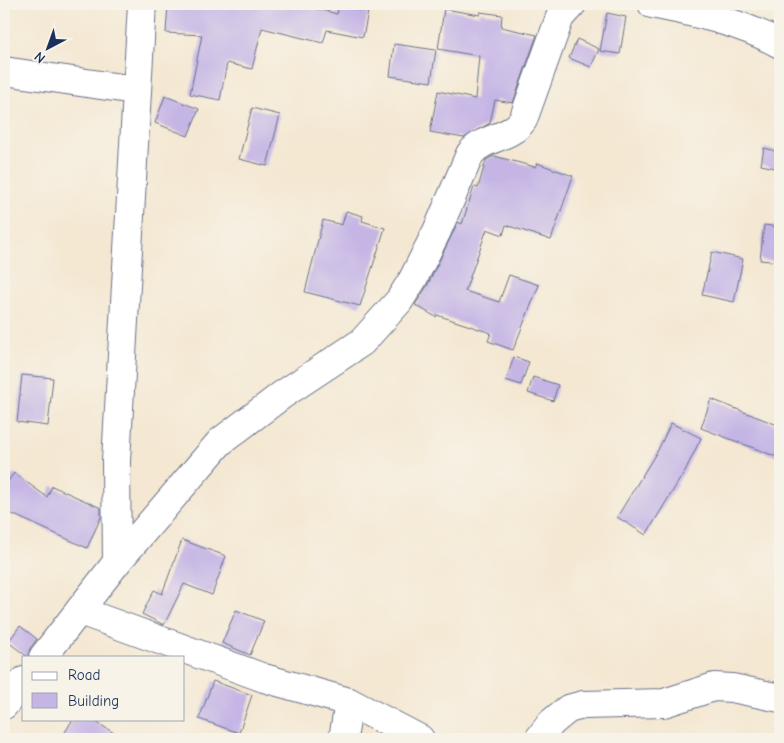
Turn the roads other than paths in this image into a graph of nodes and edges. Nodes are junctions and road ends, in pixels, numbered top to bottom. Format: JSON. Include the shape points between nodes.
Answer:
{"nodes":[{"id":1,"x":142,"y":4,"type":"edge"},
{"id":2,"x":572,"y":4,"type":"edge"},
{"id":3,"x":652,"y":4,"type":"edge"},
{"id":4,"x":780,"y":44,"type":"edge"},
{"id":5,"x":4,"y":71,"type":"edge"},
{"id":6,"x":135,"y":90,"type":"junction"},
{"id":7,"x":117,"y":562,"type":"junction"},
{"id":8,"x":80,"y":611,"type":"junction"},
{"id":9,"x":44,"y":656,"type":"edge"},
{"id":10,"x":22,"y":683,"type":"edge"},
{"id":11,"x":780,"y":698,"type":"edge"},
{"id":12,"x":349,"y":702,"type":"junction"},
{"id":13,"x":4,"y":705,"type":"edge"},
{"id":14,"x":343,"y":739,"type":"edge"},
{"id":15,"x":420,"y":739,"type":"edge"},
{"id":16,"x":539,"y":739,"type":"edge"}],
"edges":[{"from":1,"to":6,"type":"street"},
{"from":2,"to":7,"type":"street","via":[[560,17],[523,120],[518,128],[476,146],[470,154],[437,231],[399,301],[362,342],[282,395],[220,442]]},
{"from":3,"to":4,"type":"street","via":[[718,17]]},
{"from":5,"to":6,"type":"street"},
{"from":6,"to":7,"type":"street","via":[[116,461]]},
{"from":7,"to":8,"type":"street"},
{"from":8,"to":9,"type":"street"},
{"from":8,"to":12,"type":"street","via":[[264,678]]},
{"from":10,"to":13,"type":"street"},
{"from":11,"to":16,"type":"street","via":[[714,687],[664,703],[583,705],[568,709]]},
{"from":12,"to":14,"type":"street"},
{"from":12,"to":15,"type":"street"}]}
